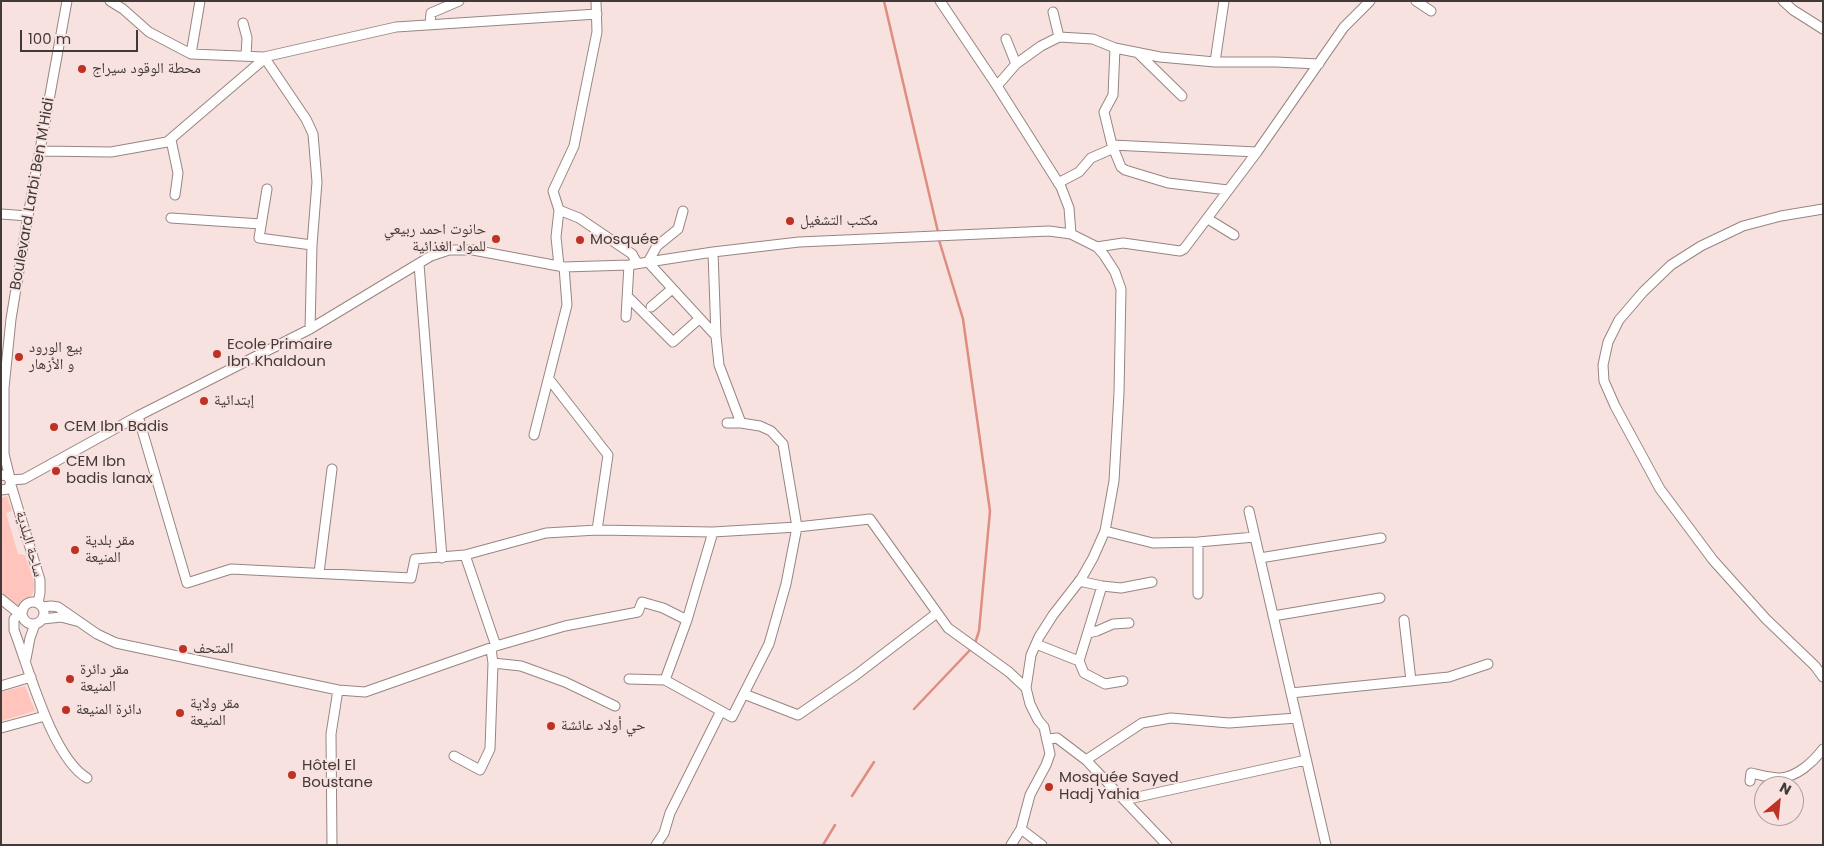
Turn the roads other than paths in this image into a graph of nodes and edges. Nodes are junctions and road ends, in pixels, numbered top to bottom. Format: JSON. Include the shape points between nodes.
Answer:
{"nodes":[{"id":1,"x":67,"y":1,"type":"edge"},
{"id":2,"x":110,"y":1,"type":"edge"},
{"id":3,"x":200,"y":1,"type":"edge"},
{"id":4,"x":459,"y":1,"type":"edge"},
{"id":5,"x":596,"y":1,"type":"edge"},
{"id":6,"x":940,"y":1,"type":"edge"},
{"id":7,"x":1224,"y":1,"type":"edge"},
{"id":8,"x":1370,"y":1,"type":"edge"},
{"id":9,"x":1416,"y":1,"type":"edge"},
{"id":10,"x":1783,"y":1,"type":"edge"},
{"id":11,"x":125,"y":5,"type":"edge"},
{"id":12,"x":1431,"y":11,"type":"dead end"},
{"id":13,"x":1053,"y":12,"type":"dead end"},
{"id":14,"x":597,"y":14,"type":"junction"},
{"id":15,"x":243,"y":23,"type":"dead end"},
{"id":16,"x":430,"y":24,"type":"junction"},
{"id":17,"x":1823,"y":29,"type":"edge"},
{"id":18,"x":1059,"y":37,"type":"junction"},
{"id":19,"x":1006,"y":39,"type":"dead end"},
{"id":20,"x":1116,"y":48,"type":"junction"},
{"id":21,"x":1138,"y":53,"type":"junction"},
{"id":22,"x":191,"y":54,"type":"junction"},
{"id":23,"x":246,"y":56,"type":"junction"},
{"id":24,"x":264,"y":58,"type":"junction"},
{"id":25,"x":1215,"y":62,"type":"junction"},
{"id":26,"x":1016,"y":64,"type":"junction"},
{"id":27,"x":1319,"y":64,"type":"junction"},
{"id":28,"x":997,"y":86,"type":"junction"},
{"id":29,"x":1182,"y":96,"type":"dead end"},
{"id":30,"x":171,"y":140,"type":"junction"},
{"id":31,"x":1113,"y":147,"type":"junction"},
{"id":32,"x":40,"y":151,"type":"junction"},
{"id":33,"x":1257,"y":152,"type":"junction"},
{"id":34,"x":1058,"y":183,"type":"junction"},
{"id":35,"x":267,"y":189,"type":"dead end"},
{"id":36,"x":1228,"y":190,"type":"junction"},
{"id":37,"x":175,"y":195,"type":"dead end"},
{"id":38,"x":1823,"y":209,"type":"edge"},
{"id":39,"x":559,"y":210,"type":"junction"},
{"id":40,"x":683,"y":211,"type":"dead end"},
{"id":41,"x":1,"y":214,"type":"edge"},
{"id":42,"x":28,"y":216,"type":"junction"},
{"id":43,"x":171,"y":218,"type":"dead end"},
{"id":44,"x":1208,"y":219,"type":"junction"},
{"id":45,"x":262,"y":224,"type":"junction"},
{"id":46,"x":1071,"y":234,"type":"junction"},
{"id":47,"x":1234,"y":236,"type":"dead end"},
{"id":48,"x":312,"y":245,"type":"junction"},
{"id":49,"x":1097,"y":247,"type":"junction"},
{"id":50,"x":713,"y":252,"type":"junction"},
{"id":51,"x":648,"y":262,"type":"junction"},
{"id":52,"x":419,"y":264,"type":"junction"},
{"id":53,"x":633,"y":264,"type":"junction"},
{"id":54,"x":562,"y":267,"type":"junction"},
{"id":55,"x":672,"y":289,"type":"junction"},
{"id":56,"x":628,"y":297,"type":"junction"},
{"id":57,"x":651,"y":307,"type":"dead end"},
{"id":58,"x":626,"y":317,"type":"dead end"},
{"id":59,"x":11,"y":319,"type":"junction"},
{"id":60,"x":699,"y":319,"type":"junction"},
{"id":61,"x":1,"y":321,"type":"edge"},
{"id":62,"x":310,"y":328,"type":"junction"},
{"id":63,"x":716,"y":336,"type":"junction"},
{"id":64,"x":549,"y":379,"type":"junction"},
{"id":65,"x":3,"y":391,"type":"edge"},
{"id":66,"x":138,"y":416,"type":"junction"},
{"id":67,"x":741,"y":423,"type":"junction"},
{"id":68,"x":727,"y":424,"type":"dead end"},
{"id":69,"x":3,"y":434,"type":"edge"},
{"id":70,"x":534,"y":435,"type":"dead end"},
{"id":71,"x":332,"y":469,"type":"dead end"},
{"id":72,"x":8,"y":480,"type":"edge"},
{"id":73,"x":1,"y":490,"type":"edge"},
{"id":74,"x":1249,"y":511,"type":"dead end"},
{"id":75,"x":797,"y":528,"type":"junction"},
{"id":76,"x":597,"y":530,"type":"junction"},
{"id":77,"x":1105,"y":531,"type":"junction"},
{"id":78,"x":713,"y":532,"type":"junction"},
{"id":79,"x":1255,"y":537,"type":"junction"},
{"id":80,"x":1381,"y":538,"type":"dead end"},
{"id":81,"x":1198,"y":542,"type":"junction"},
{"id":82,"x":465,"y":555,"type":"junction"},
{"id":83,"x":442,"y":558,"type":"junction"},
{"id":84,"x":1260,"y":558,"type":"junction"},
{"id":85,"x":319,"y":573,"type":"junction"},
{"id":86,"x":1079,"y":581,"type":"junction"},
{"id":87,"x":1152,"y":582,"type":"dead end"},
{"id":88,"x":1102,"y":586,"type":"junction"},
{"id":89,"x":1198,"y":594,"type":"dead end"},
{"id":90,"x":1380,"y":598,"type":"dead end"},
{"id":91,"x":1,"y":599,"type":"edge"},
{"id":92,"x":40,"y":605,"type":"junction"},
{"id":93,"x":5,"y":608,"type":"edge"},
{"id":94,"x":21,"y":613,"type":"junction"},
{"id":95,"x":937,"y":613,"type":"junction"},
{"id":96,"x":1273,"y":616,"type":"junction"},
{"id":97,"x":687,"y":620,"type":"junction"},
{"id":98,"x":1404,"y":620,"type":"dead end"},
{"id":99,"x":39,"y":621,"type":"junction"},
{"id":100,"x":81,"y":622,"type":"junction"},
{"id":101,"x":1129,"y":623,"type":"dead end"},
{"id":102,"x":1088,"y":633,"type":"junction"},
{"id":103,"x":1036,"y":644,"type":"junction"},
{"id":104,"x":494,"y":647,"type":"junction"},
{"id":105,"x":1078,"y":661,"type":"junction"},
{"id":106,"x":26,"y":662,"type":"junction"},
{"id":107,"x":493,"y":663,"type":"junction"},
{"id":108,"x":1488,"y":664,"type":"dead end"},
{"id":109,"x":31,"y":677,"type":"junction"},
{"id":110,"x":1823,"y":677,"type":"edge"},
{"id":111,"x":629,"y":679,"type":"dead end"},
{"id":112,"x":665,"y":680,"type":"junction"},
{"id":113,"x":1123,"y":681,"type":"dead end"},
{"id":114,"x":1411,"y":681,"type":"junction"},
{"id":115,"x":1,"y":686,"type":"edge"},
{"id":116,"x":1026,"y":688,"type":"junction"},
{"id":117,"x":338,"y":690,"type":"junction"},
{"id":118,"x":1291,"y":693,"type":"junction"},
{"id":119,"x":744,"y":694,"type":"junction"},
{"id":120,"x":616,"y":706,"type":"dead end"},
{"id":121,"x":721,"y":711,"type":"junction"},
{"id":122,"x":44,"y":716,"type":"junction"},
{"id":123,"x":1297,"y":718,"type":"junction"},
{"id":124,"x":1,"y":728,"type":"edge"},
{"id":125,"x":1048,"y":739,"type":"junction"},
{"id":126,"x":1823,"y":749,"type":"edge"},
{"id":127,"x":454,"y":756,"type":"dead end"},
{"id":128,"x":1086,"y":760,"type":"junction"},
{"id":129,"x":1306,"y":760,"type":"junction"},
{"id":130,"x":1758,"y":776,"type":"edge"},
{"id":131,"x":1791,"y":776,"type":"edge"},
{"id":132,"x":87,"y":778,"type":"dead end"},
{"id":133,"x":1750,"y":781,"type":"dead end"},
{"id":134,"x":1124,"y":800,"type":"junction"},
{"id":135,"x":1021,"y":829,"type":"junction"},
{"id":136,"x":332,"y":845,"type":"edge"},
{"id":137,"x":656,"y":845,"type":"edge"},
{"id":138,"x":1011,"y":845,"type":"edge"},
{"id":139,"x":1042,"y":845,"type":"edge"},
{"id":140,"x":1167,"y":845,"type":"edge"},
{"id":141,"x":1326,"y":845,"type":"edge"}],
"edges":[{"from":1,"to":32,"type":"street","name":"Boulevard Larbi Ben M'Hidi"},
{"from":2,"to":11,"type":"street"},
{"from":3,"to":22,"type":"street"},
{"from":4,"to":16,"type":"street","via":[[431,13]]},
{"from":5,"to":14,"type":"street"},
{"from":6,"to":28,"type":"street"},
{"from":7,"to":25,"type":"street"},
{"from":8,"to":27,"type":"street","via":[[1344,27]]},
{"from":9,"to":12,"type":"street"},
{"from":10,"to":17,"type":"street"},
{"from":11,"to":22,"type":"street","via":[[149,32]]},
{"from":13,"to":18,"type":"street"},
{"from":14,"to":16,"type":"street"},
{"from":14,"to":39,"type":"street","via":[[598,32],[574,146],[553,191]]},
{"from":15,"to":23,"type":"street","via":[[247,38]]},
{"from":16,"to":24,"type":"street","via":[[396,27]]},
{"from":18,"to":20,"type":"street","via":[[1093,39]]},
{"from":18,"to":26,"type":"street"},
{"from":19,"to":26,"type":"street"},
{"from":20,"to":21,"type":"street"},
{"from":20,"to":31,"type":"street","via":[[1113,95],[1104,112]]},
{"from":21,"to":25,"type":"street"},
{"from":21,"to":29,"type":"street"},
{"from":22,"to":23,"type":"street"},
{"from":23,"to":24,"type":"street"},
{"from":24,"to":30,"type":"street"},
{"from":24,"to":48,"type":"street","via":[[313,134],[317,182]]},
{"from":25,"to":27,"type":"street"},
{"from":26,"to":28,"type":"street"},
{"from":27,"to":33,"type":"street"},
{"from":28,"to":34,"type":"street"},
{"from":30,"to":32,"type":"street","via":[[110,152]]},
{"from":30,"to":37,"type":"street","via":[[178,174]]},
{"from":31,"to":33,"type":"street"},
{"from":31,"to":34,"type":"street"},
{"from":31,"to":36,"type":"street","via":[[1121,167],[1128,171],[1168,183]]},
{"from":32,"to":42,"type":"street","name":"Boulevard Larbi Ben M'Hidi"},
{"from":33,"to":36,"type":"street"},
{"from":34,"to":46,"type":"street","via":[[1069,208]]},
{"from":35,"to":45,"type":"street"},
{"from":36,"to":44,"type":"street"},
{"from":38,"to":110,"type":"street","via":[[1743,226],[1671,265],[1620,320],[1608,342],[1603,365],[1604,381],[1615,406],[1660,488],[1713,560]]},
{"from":39,"to":53,"type":"street","via":[[579,218],[632,254]]},
{"from":39,"to":54,"type":"street","via":[[556,237]]},
{"from":40,"to":51,"type":"street","via":[[678,229],[657,246]]},
{"from":41,"to":42,"type":"street"},
{"from":42,"to":59,"type":"street","name":"Boulevard Larbi Ben M'Hidi"},
{"from":43,"to":45,"type":"street"},
{"from":44,"to":47,"type":"street"},
{"from":44,"to":49,"type":"street","via":[[1180,251],[1123,243]]},
{"from":45,"to":48,"type":"street","via":[[259,238]]},
{"from":46,"to":49,"type":"street"},
{"from":46,"to":50,"type":"street","via":[[1050,231],[808,242]]},
{"from":48,"to":62,"type":"street"},
{"from":49,"to":77,"type":"street","via":[[1115,272],[1121,289],[1116,452]]},
{"from":50,"to":51,"type":"street"},
{"from":50,"to":63,"type":"street"},
{"from":51,"to":53,"type":"street"},
{"from":51,"to":55,"type":"street"},
{"from":52,"to":54,"type":"street","via":[[431,256],[460,249]]},
{"from":52,"to":62,"type":"street"},
{"from":52,"to":83,"type":"street"},
{"from":53,"to":54,"type":"street"},
{"from":53,"to":56,"type":"street"},
{"from":54,"to":64,"type":"street","via":[[567,305]]},
{"from":55,"to":57,"type":"street"},
{"from":55,"to":60,"type":"street"},
{"from":56,"to":58,"type":"street"},
{"from":56,"to":60,"type":"street","via":[[673,342]]},
{"from":59,"to":61,"type":"street"},
{"from":59,"to":65,"type":"street","name":"Boulevard Larbi Ben M'Hidi"},
{"from":60,"to":63,"type":"street"},
{"from":62,"to":66,"type":"street"},
{"from":63,"to":67,"type":"street","via":[[719,365]]},
{"from":64,"to":70,"type":"street"},
{"from":64,"to":76,"type":"street","via":[[608,455]]},
{"from":65,"to":69,"type":"street","name":"Boulevard Larbi Ben M'Hidi"},
{"from":66,"to":72,"type":"street","via":[[24,479]]},
{"from":66,"to":85,"type":"street","via":[[187,583],[231,569]]},
{"from":67,"to":68,"type":"street"},
{"from":67,"to":75,"type":"street","via":[[771,431],[783,444]]},
{"from":69,"to":72,"type":"street","name":"Boulevard Larbi Ben M'Hidi"},
{"from":71,"to":85,"type":"street"},
{"from":72,"to":73,"type":"street","via":[[8,489]]},
{"from":72,"to":92,"type":"street","name":"ساحة البلدية","via":[[40,580]]},
{"from":74,"to":79,"type":"street"},
{"from":75,"to":78,"type":"street"},
{"from":75,"to":95,"type":"street","via":[[870,520]]},
{"from":75,"to":119,"type":"street","via":[[769,644]]},
{"from":76,"to":78,"type":"street"},
{"from":76,"to":82,"type":"street","via":[[546,533]]},
{"from":77,"to":81,"type":"street","via":[[1153,543]]},
{"from":77,"to":86,"type":"street"},
{"from":78,"to":97,"type":"street"},
{"from":79,"to":81,"type":"street"},
{"from":79,"to":84,"type":"street"},
{"from":80,"to":84,"type":"street"},
{"from":81,"to":89,"type":"street"},
{"from":82,"to":83,"type":"street"},
{"from":82,"to":104,"type":"street"},
{"from":83,"to":85,"type":"street","via":[[415,559],[411,578]]},
{"from":84,"to":96,"type":"street"},
{"from":86,"to":88,"type":"street"},
{"from":86,"to":103,"type":"street"},
{"from":87,"to":88,"type":"street","via":[[1121,588]]},
{"from":88,"to":102,"type":"street"},
{"from":90,"to":96,"type":"street"},
{"from":91,"to":93,"type":"street"},
{"from":92,"to":94,"type":"street","via":[[31,602]]},
{"from":92,"to":99,"type":"street","via":[[44,612]]},
{"from":92,"to":100,"type":"street","via":[[58,607]]},
{"from":93,"to":94,"type":"street"},
{"from":94,"to":99,"type":"street","via":[[28,622]]},
{"from":94,"to":106,"type":"street","via":[[14,623],[14,630]]},
{"from":95,"to":116,"type":"street","via":[[948,628]]},
{"from":95,"to":119,"type":"street","via":[[798,715]]},
{"from":96,"to":118,"type":"street"},
{"from":97,"to":104,"type":"street","via":[[642,602],[638,612],[565,626]]},
{"from":97,"to":112,"type":"street"},
{"from":98,"to":114,"type":"street"},
{"from":99,"to":100,"type":"street","via":[[61,617]]},
{"from":99,"to":106,"type":"street","via":[[28,646]]},
{"from":100,"to":117,"type":"street","via":[[116,643]]},
{"from":101,"to":102,"type":"street","via":[[1113,624]]},
{"from":102,"to":105,"type":"street"},
{"from":103,"to":105,"type":"street"},
{"from":103,"to":116,"type":"street"},
{"from":104,"to":107,"type":"street"},
{"from":104,"to":117,"type":"street","via":[[365,692]]},
{"from":105,"to":113,"type":"street","via":[[1084,673],[1105,684]]},
{"from":106,"to":109,"type":"street"},
{"from":107,"to":120,"type":"street","via":[[521,666]]},
{"from":107,"to":127,"type":"street","via":[[490,749],[480,770]]},
{"from":108,"to":114,"type":"street","via":[[1449,676]]},
{"from":109,"to":115,"type":"street"},
{"from":109,"to":122,"type":"street"},
{"from":111,"to":112,"type":"street"},
{"from":112,"to":121,"type":"street"},
{"from":114,"to":118,"type":"street"},
{"from":116,"to":125,"type":"street","via":[[1030,704]]},
{"from":117,"to":136,"type":"street","via":[[332,734]]},
{"from":118,"to":123,"type":"street"},
{"from":119,"to":121,"type":"street","via":[[732,717]]},
{"from":121,"to":137,"type":"street"},
{"from":122,"to":124,"type":"street"},
{"from":122,"to":132,"type":"street","via":[[74,768]]},
{"from":123,"to":128,"type":"street","via":[[1229,723],[1171,718],[1142,723]]},
{"from":123,"to":129,"type":"street"},
{"from":125,"to":128,"type":"street","via":[[1057,738]]},
{"from":125,"to":135,"type":"street","via":[[1050,754],[1030,795]]},
{"from":126,"to":131,"type":"street"},
{"from":128,"to":134,"type":"street"},
{"from":129,"to":134,"type":"street"},
{"from":129,"to":141,"type":"street"},
{"from":130,"to":133,"type":"street","via":[[1751,774]]},
{"from":134,"to":140,"type":"street"},
{"from":135,"to":138,"type":"street"},
{"from":135,"to":139,"type":"street"}]}
